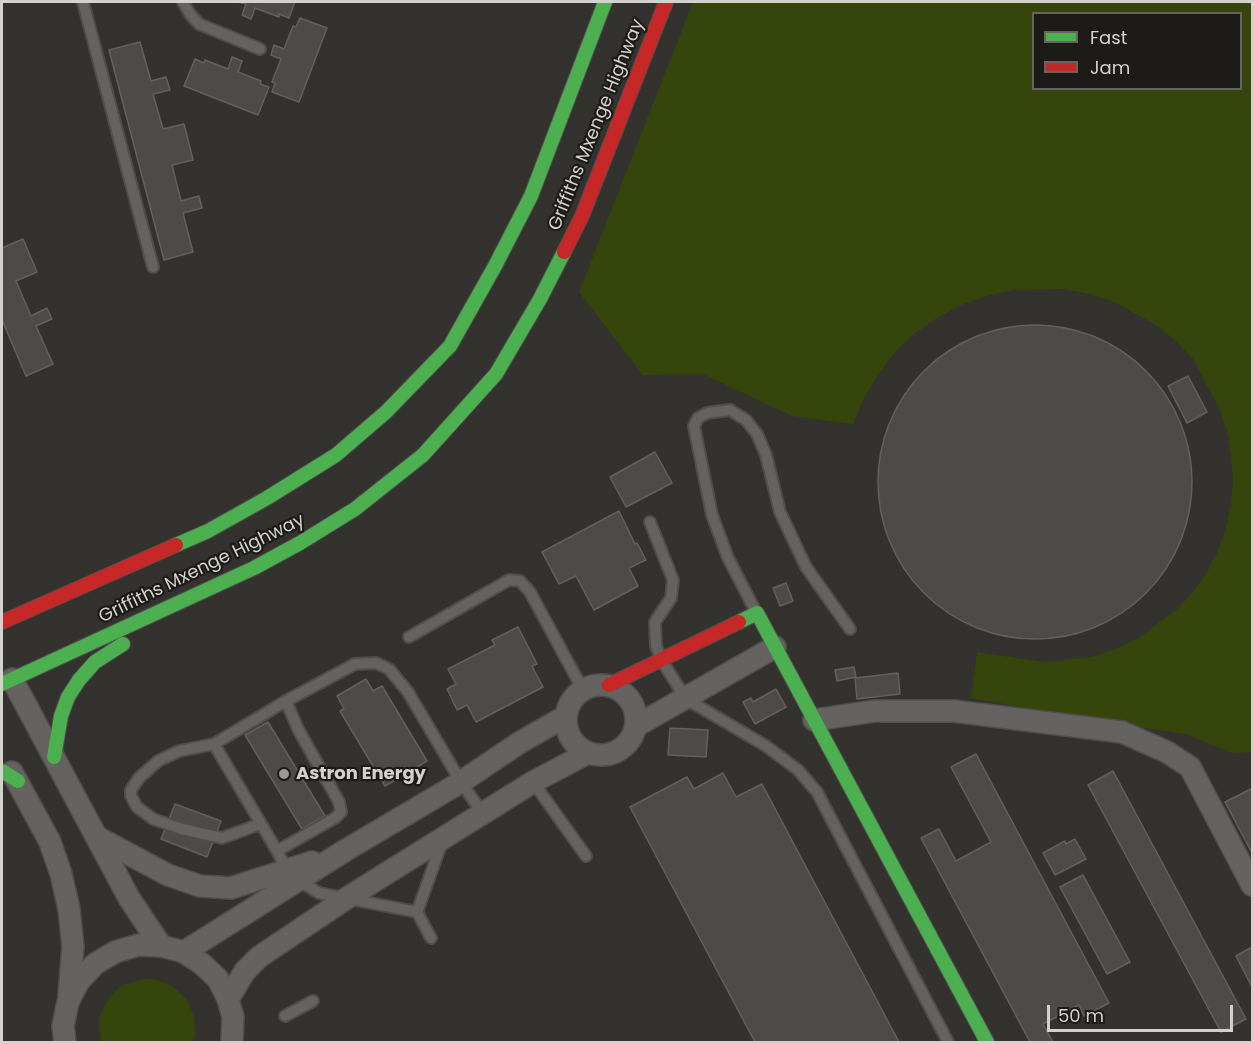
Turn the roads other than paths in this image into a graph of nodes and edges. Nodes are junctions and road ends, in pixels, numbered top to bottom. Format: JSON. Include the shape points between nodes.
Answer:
{"nodes":[{"id":1,"x":83,"y":2,"type":"edge"},
{"id":2,"x":183,"y":2,"type":"edge"},
{"id":3,"x":605,"y":2,"type":"edge"},
{"id":4,"x":666,"y":2,"type":"edge"},
{"id":5,"x":260,"y":49,"type":"dead end"},
{"id":6,"x":153,"y":267,"type":"dead end"},
{"id":7,"x":650,"y":522,"type":"dead end"},
{"id":8,"x":203,"y":591,"type":"junction"},
{"id":9,"x":757,"y":613,"type":"junction"},
{"id":10,"x":2,"y":621,"type":"edge"},
{"id":11,"x":850,"y":629,"type":"dead end"},
{"id":12,"x":409,"y":637,"type":"dead end"},
{"id":13,"x":775,"y":647,"type":"junction"},
{"id":14,"x":662,"y":661,"type":"junction"},
{"id":15,"x":6,"y":676,"type":"edge"},
{"id":16,"x":609,"y":685,"type":"junction"},
{"id":17,"x":583,"y":690,"type":"junction"},
{"id":18,"x":686,"y":699,"type":"junction"},
{"id":19,"x":286,"y":700,"type":"junction"},
{"id":20,"x":566,"y":716,"type":"junction"},
{"id":21,"x":814,"y":720,"type":"junction"},
{"id":22,"x":636,"y":726,"type":"junction"},
{"id":23,"x":214,"y":744,"type":"junction"},
{"id":24,"x":588,"y":753,"type":"junction"},
{"id":25,"x":2,"y":755,"type":"edge"},
{"id":26,"x":54,"y":757,"type":"junction"},
{"id":27,"x":10,"y":776,"type":"edge"},
{"id":28,"x":461,"y":782,"type":"junction"},
{"id":29,"x":533,"y":782,"type":"junction"},
{"id":30,"x":483,"y":814,"type":"junction"},
{"id":31,"x":260,"y":824,"type":"junction"},
{"id":32,"x":97,"y":837,"type":"junction"},
{"id":33,"x":443,"y":839,"type":"junction"},
{"id":34,"x":277,"y":851,"type":"junction"},
{"id":35,"x":586,"y":856,"type":"dead end"},
{"id":36,"x":293,"y":875,"type":"junction"},
{"id":37,"x":1252,"y":885,"type":"edge"},
{"id":38,"x":347,"y":898,"type":"junction"},
{"id":39,"x":417,"y":912,"type":"junction"},
{"id":40,"x":431,"y":938,"type":"dead end"},
{"id":41,"x":161,"y":946,"type":"junction"},
{"id":42,"x":184,"y":952,"type":"junction"},
{"id":43,"x":228,"y":999,"type":"junction"},
{"id":44,"x":313,"y":1001,"type":"dead end"},
{"id":45,"x":68,"y":1002,"type":"junction"},
{"id":46,"x":285,"y":1016,"type":"dead end"},
{"id":47,"x":234,"y":1040,"type":"edge"},
{"id":48,"x":65,"y":1042,"type":"edge"},
{"id":49,"x":948,"y":1042,"type":"edge"},
{"id":50,"x":987,"y":1042,"type":"edge"}],
"edges":[{"from":1,"to":6,"type":"lane"},
{"from":2,"to":5,"type":"lane","via":[[199,24]]},
{"from":3,"to":10,"type":"street","name":"Griffiths Mxenge Highway","via":[[531,196],[495,266],[450,346],[386,412],[336,455],[208,531]]},
{"from":4,"to":8,"type":"street","name":"Griffiths Mxenge Highway","via":[[582,216],[496,374],[423,455],[355,509],[300,543]]},
{"from":7,"to":14,"type":"lane","via":[[673,580],[670,598],[654,622]]},
{"from":8,"to":15,"type":"street","name":"Griffiths Mxenge Highway"},
{"from":8,"to":26,"type":"street","via":[[95,662],[68,697]]},
{"from":9,"to":11,"type":"lane","via":[[728,558],[712,515],[694,426],[707,413],[730,410],[746,420],[757,434],[780,512],[806,567]]},
{"from":9,"to":13,"type":"street"},
{"from":9,"to":14,"type":"street"},
{"from":12,"to":17,"type":"lane","via":[[509,580],[520,581],[530,592]]},
{"from":13,"to":18,"type":"street"},
{"from":13,"to":21,"type":"street"},
{"from":14,"to":16,"type":"street"},
{"from":14,"to":18,"type":"lane"},
{"from":15,"to":26,"type":"street"},
{"from":16,"to":17,"type":"street"},
{"from":16,"to":22,"type":"street","via":[[625,693],[635,708]]},
{"from":17,"to":20,"type":"street","via":[[571,701]]},
{"from":18,"to":22,"type":"street"},
{"from":18,"to":49,"type":"lane","via":[[766,746],[798,770],[817,792]]},
{"from":19,"to":23,"type":"lane"},
{"from":19,"to":28,"type":"lane","via":[[355,664],[376,663],[389,669],[408,692]]},
{"from":19,"to":34,"type":"lane","via":[[341,812]]},
{"from":20,"to":24,"type":"street","via":[[575,744]]},
{"from":20,"to":28,"type":"street"},
{"from":21,"to":37,"type":"street","via":[[875,711],[953,711],[1122,732],[1190,767]]},
{"from":21,"to":50,"type":"street"},
{"from":22,"to":24,"type":"street","via":[[630,741],[618,752]]},
{"from":23,"to":31,"type":"lane"},
{"from":23,"to":31,"type":"lane","via":[[178,751],[158,761],[139,778],[130,796],[153,819],[182,830],[222,838]]},
{"from":24,"to":29,"type":"street"},
{"from":25,"to":27,"type":"street"},
{"from":26,"to":32,"type":"street"},
{"from":27,"to":45,"type":"street","via":[[50,842],[61,874],[73,946]]},
{"from":28,"to":30,"type":"lane"},
{"from":28,"to":36,"type":"street","via":[[346,850]]},
{"from":29,"to":30,"type":"street"},
{"from":29,"to":35,"type":"lane"},
{"from":30,"to":33,"type":"street"},
{"from":31,"to":34,"type":"lane"},
{"from":32,"to":36,"type":"street","via":[[168,875],[200,886],[231,888]]},
{"from":32,"to":41,"type":"street","via":[[129,898]]},
{"from":33,"to":38,"type":"street"},
{"from":33,"to":39,"type":"lane"},
{"from":34,"to":36,"type":"lane"},
{"from":36,"to":38,"type":"lane","via":[[319,893]]},
{"from":36,"to":42,"type":"street"},
{"from":38,"to":39,"type":"lane"},
{"from":38,"to":43,"type":"street","via":[[259,957]]},
{"from":39,"to":40,"type":"lane"},
{"from":41,"to":42,"type":"street"},
{"from":41,"to":45,"type":"street","via":[[138,945],[115,951],[79,981]]},
{"from":42,"to":43,"type":"street","via":[[218,979]]},
{"from":43,"to":47,"type":"street"},
{"from":44,"to":46,"type":"lane"},
{"from":45,"to":48,"type":"street","via":[[63,1026]]}]}
